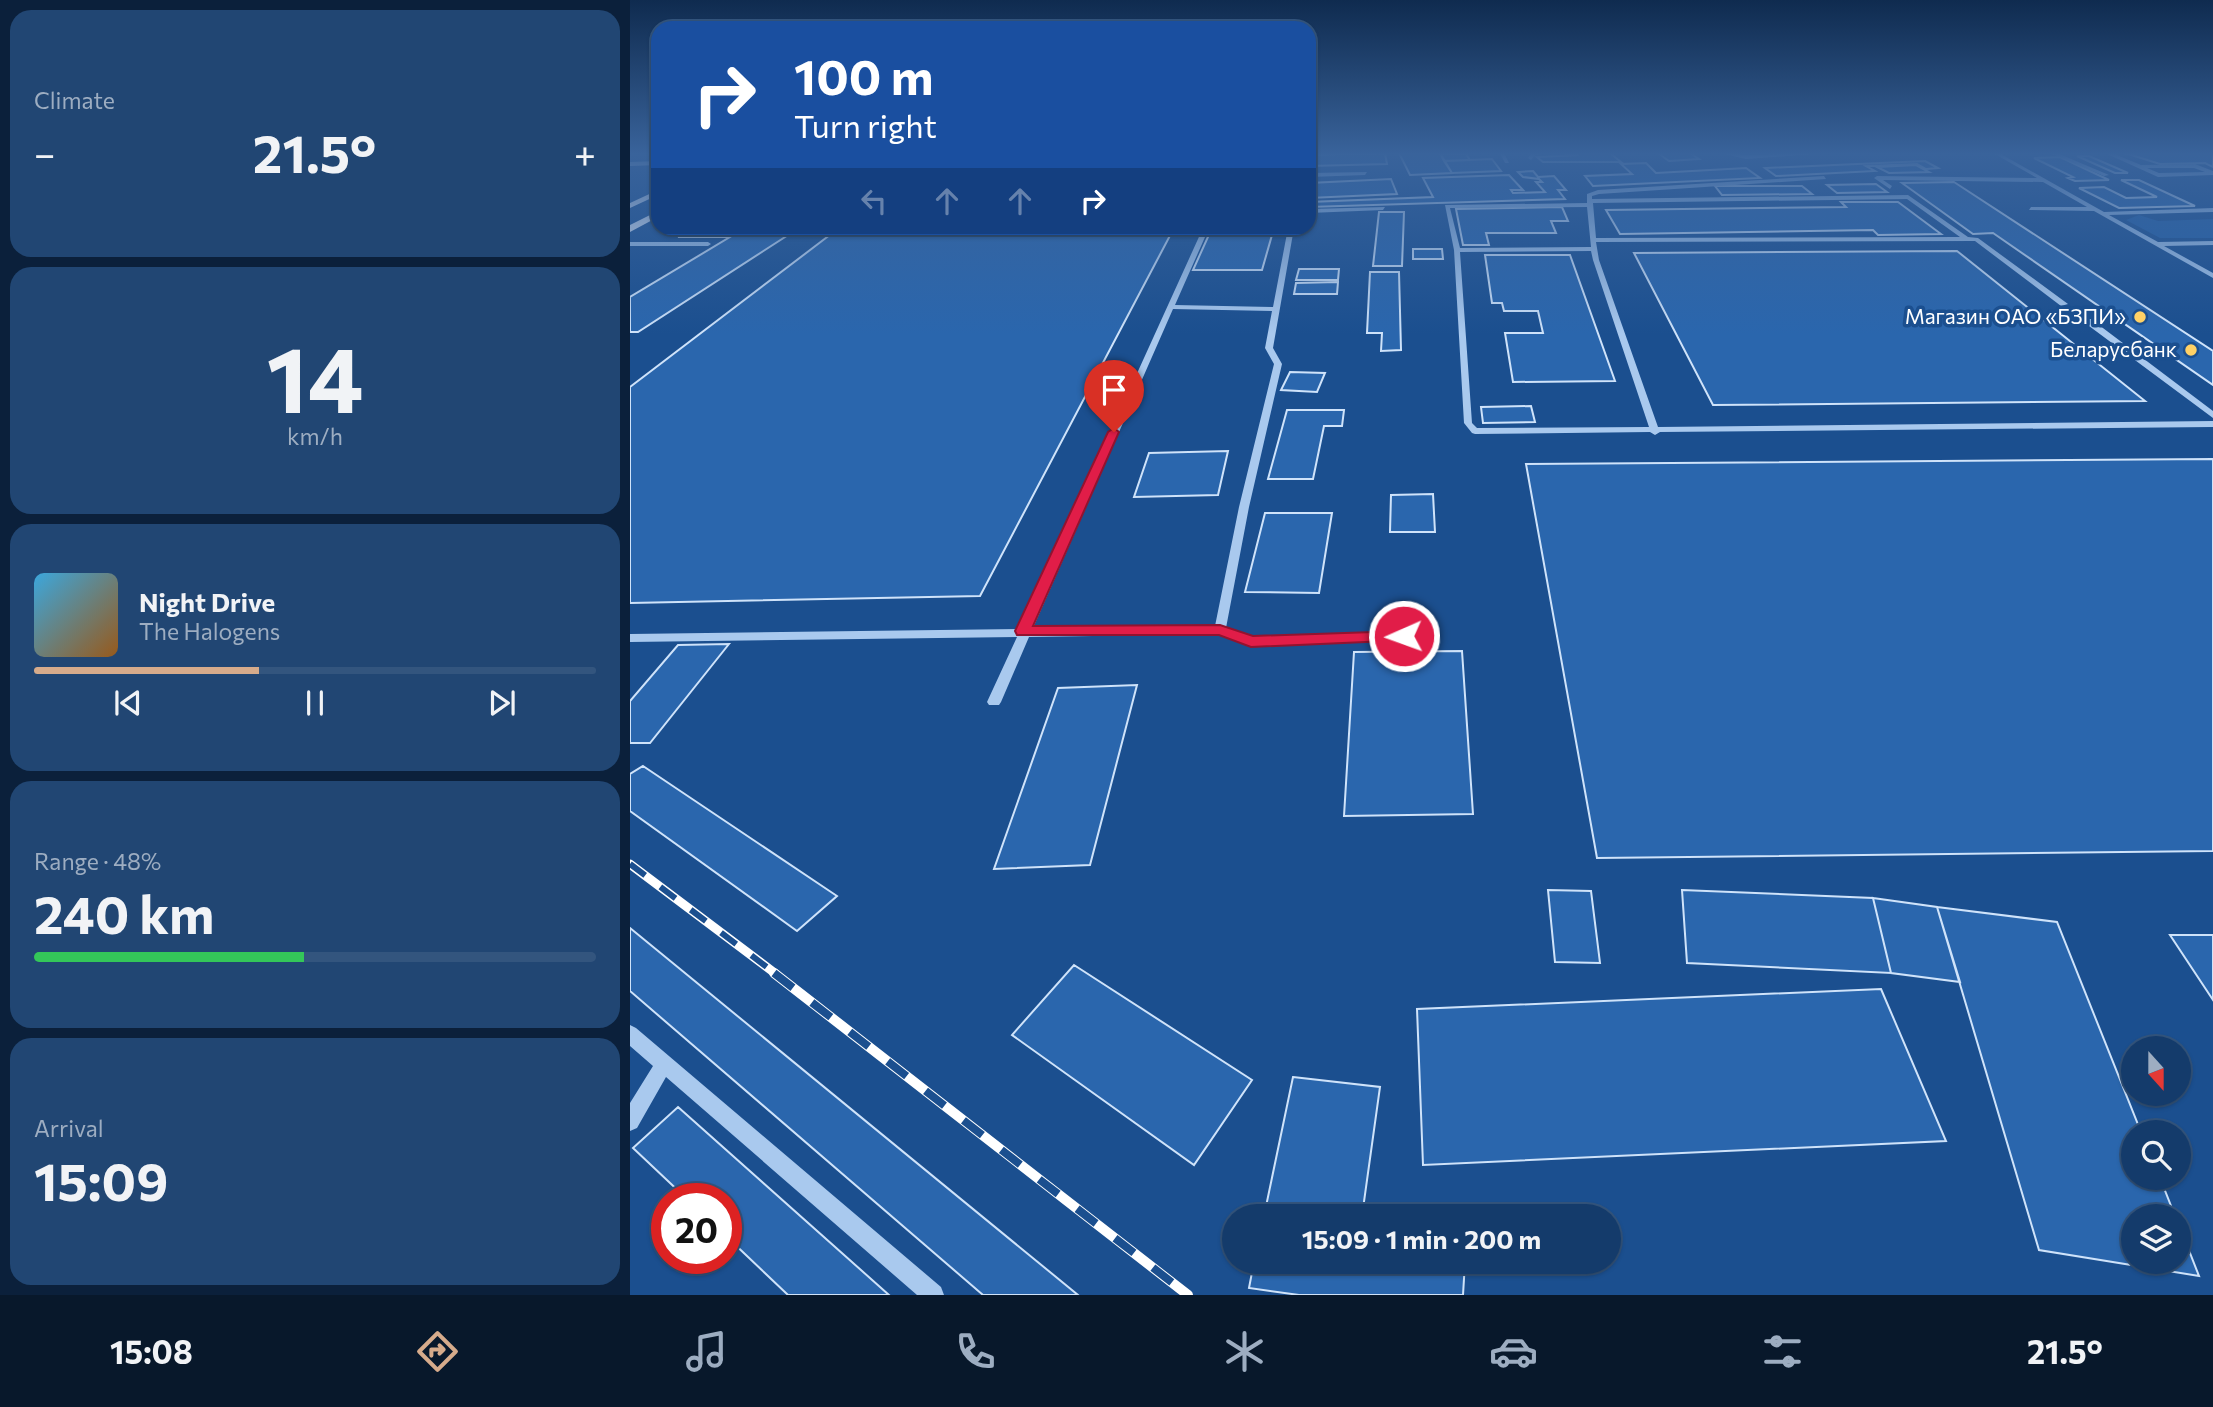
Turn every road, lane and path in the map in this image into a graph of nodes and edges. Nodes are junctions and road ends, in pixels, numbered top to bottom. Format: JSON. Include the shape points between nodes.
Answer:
{"nodes":[{"id":1,"x":1449,"y":213,"type":"edge"},
{"id":2,"x":1591,"y":213,"type":"edge"},
{"id":3,"x":1931,"y":213,"type":"edge"},
{"id":4,"x":2102,"y":213,"type":"edge"},
{"id":5,"x":651,"y":218,"type":"edge"},
{"id":6,"x":630,"y":229,"type":"edge"},
{"id":7,"x":1203,"y":235,"type":"edge"},
{"id":8,"x":1291,"y":235,"type":"edge"},
{"id":9,"x":1968,"y":239,"type":"junction"},
{"id":10,"x":1593,"y":240,"type":"junction"},
{"id":11,"x":2213,"y":243,"type":"edge"},
{"id":12,"x":630,"y":244,"type":"edge"},
{"id":13,"x":708,"y":244,"type":"dead end"},
{"id":14,"x":2157,"y":244,"type":"junction"},
{"id":15,"x":1594,"y":249,"type":"junction"},
{"id":16,"x":1457,"y":250,"type":"junction"},
{"id":17,"x":2213,"y":276,"type":"edge"},
{"id":18,"x":2064,"y":304,"type":"dead end"},
{"id":19,"x":1170,"y":307,"type":"junction"},
{"id":20,"x":1276,"y":309,"type":"junction"},
{"id":21,"x":2088,"y":321,"type":"dead end"},
{"id":22,"x":2213,"y":415,"type":"edge"},
{"id":23,"x":2213,"y":424,"type":"edge"},
{"id":24,"x":1654,"y":432,"type":"junction"},
{"id":25,"x":1220,"y":630,"type":"junction"},
{"id":26,"x":1023,"y":631,"type":"junction"},
{"id":27,"x":1404,"y":636,"type":"dead end"},
{"id":28,"x":630,"y":638,"type":"edge"},
{"id":29,"x":994,"y":702,"type":"dead end"},
{"id":30,"x":630,"y":1034,"type":"edge"},
{"id":31,"x":664,"y":1064,"type":"junction"},
{"id":32,"x":630,"y":1121,"type":"edge"},
{"id":33,"x":933,"y":1295,"type":"edge"}],
"edges":[{"from":1,"to":16,"type":"street"},
{"from":2,"to":10,"type":"street"},
{"from":3,"to":9,"type":"lane"},
{"from":4,"to":14,"type":"street"},
{"from":5,"to":6,"type":"main road"},
{"from":7,"to":19,"type":"street"},
{"from":8,"to":20,"type":"street"},
{"from":9,"to":10,"type":"street"},
{"from":9,"to":18,"type":"street","via":[[1976,239]]},
{"from":10,"to":15,"type":"street"},
{"from":11,"to":14,"type":"street"},
{"from":12,"to":13,"type":"street"},
{"from":14,"to":17,"type":"street"},
{"from":15,"to":16,"type":"street"},
{"from":15,"to":24,"type":"street"},
{"from":16,"to":24,"type":"street","via":[[1468,423],[1475,431]]},
{"from":19,"to":20,"type":"street"},
{"from":19,"to":26,"type":"street"},
{"from":20,"to":25,"type":"street","via":[[1269,348],[1278,364]]},
{"from":21,"to":22,"type":"street"},
{"from":23,"to":24,"type":"street"},
{"from":25,"to":26,"type":"street"},
{"from":25,"to":27,"type":"street","via":[[1251,642]]},
{"from":26,"to":28,"type":"street"},
{"from":26,"to":29,"type":"street"},
{"from":30,"to":31,"type":"street"},
{"from":31,"to":32,"type":"street"},
{"from":31,"to":33,"type":"street"}]}
